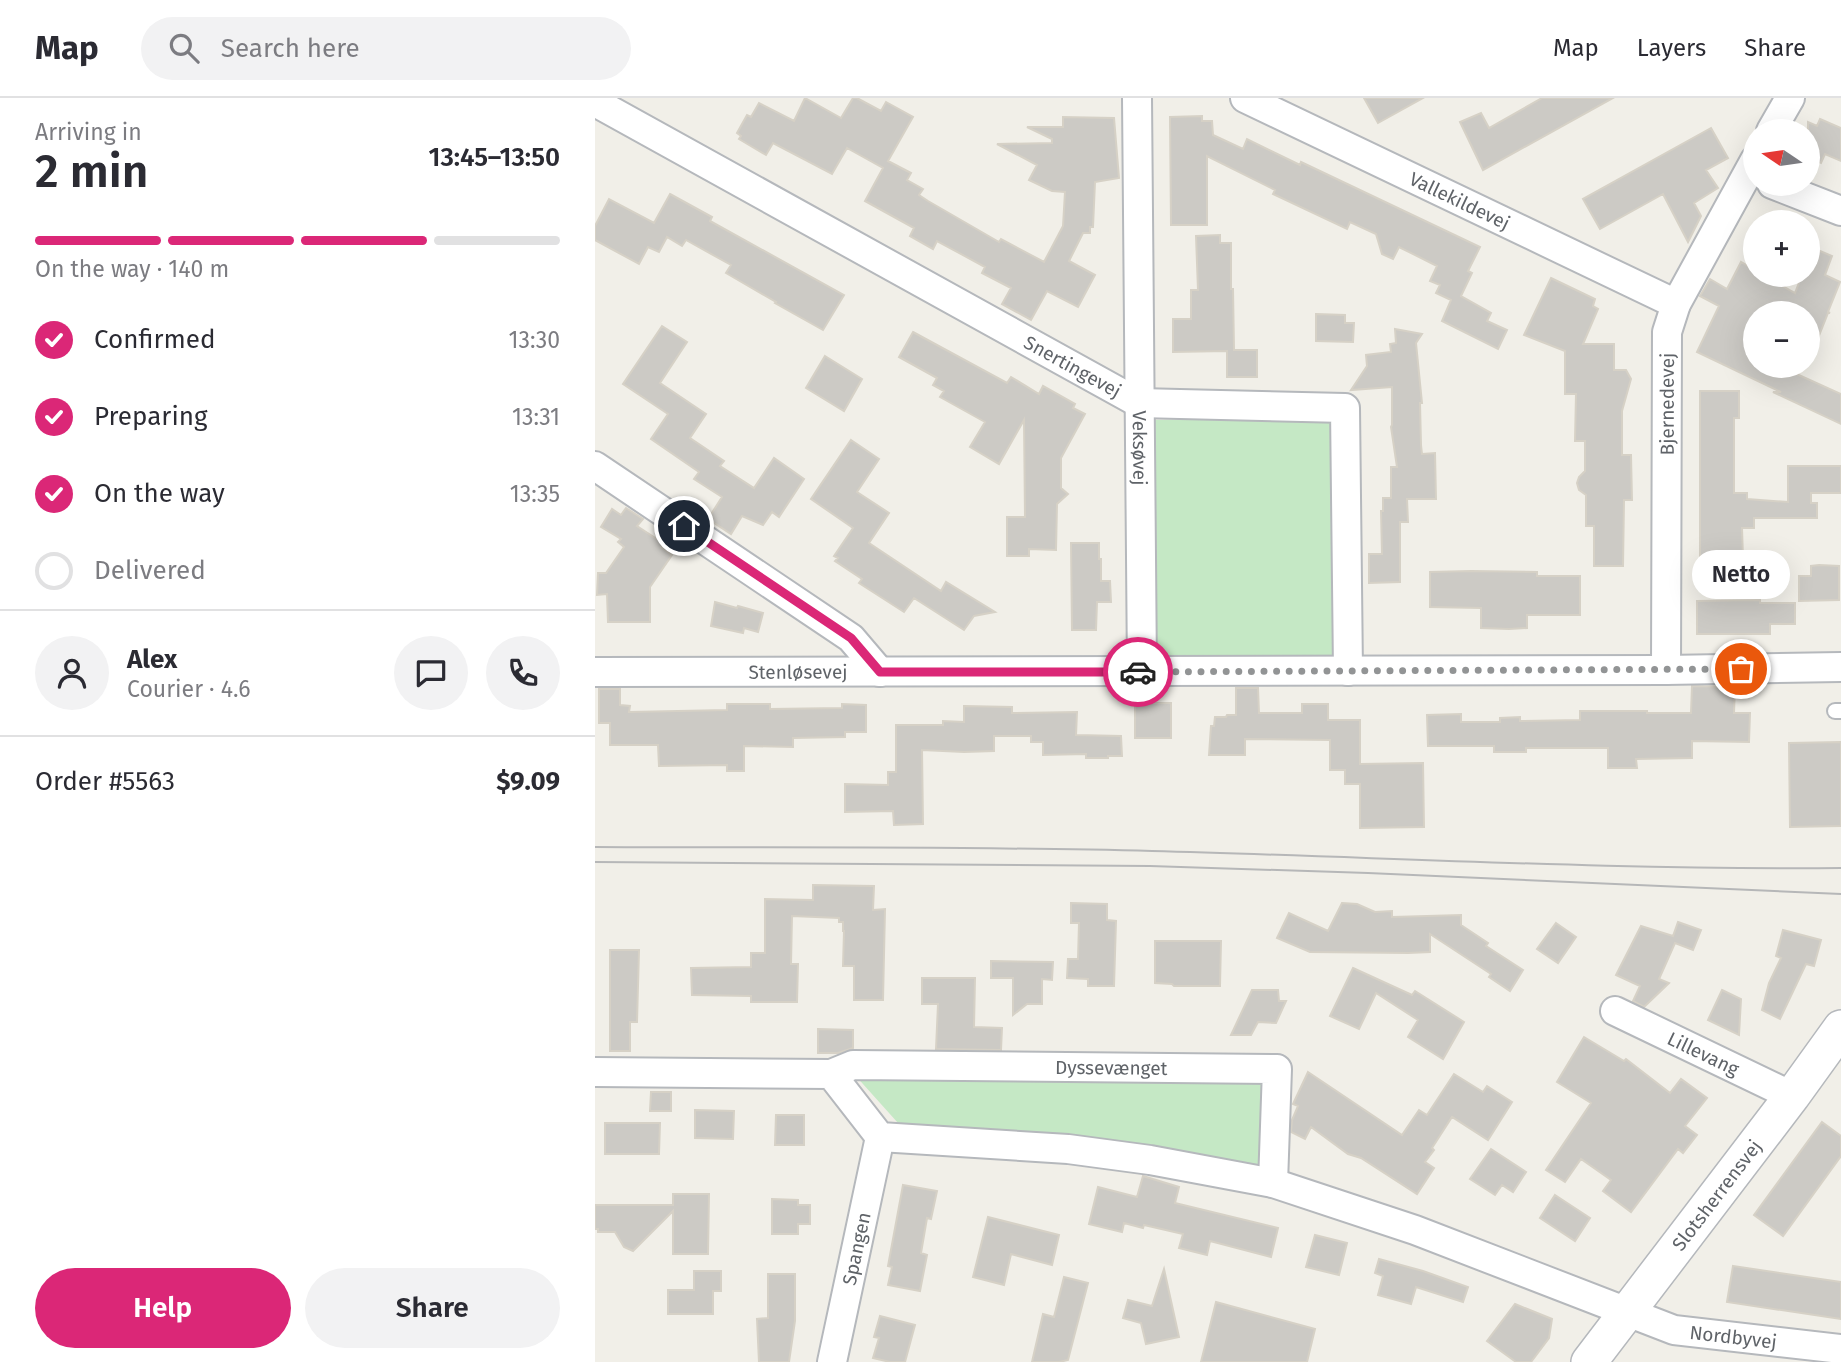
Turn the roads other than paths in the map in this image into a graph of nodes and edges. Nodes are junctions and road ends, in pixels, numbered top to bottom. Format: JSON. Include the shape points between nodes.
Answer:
{"nodes":[{"id":1,"x":1137,"y":98,"type":"edge"},
{"id":2,"x":1245,"y":98,"type":"edge"},
{"id":3,"x":1790,"y":98,"type":"edge"},
{"id":4,"x":595,"y":102,"type":"edge"},
{"id":5,"x":1778,"y":119,"type":"edge"},
{"id":6,"x":1743,"y":196,"type":"edge"},
{"id":7,"x":1807,"y":196,"type":"edge"},
{"id":8,"x":1841,"y":211,"type":"edge"},
{"id":9,"x":1676,"y":304,"type":"junction"},
{"id":10,"x":1139,"y":403,"type":"junction"},
{"id":11,"x":595,"y":466,"type":"edge"},
{"id":12,"x":1841,"y":667,"type":"edge"},
{"id":13,"x":1666,"y":670,"type":"junction"},
{"id":14,"x":1347,"y":671,"type":"junction"},
{"id":15,"x":595,"y":672,"type":"edge"},
{"id":16,"x":880,"y":672,"type":"junction"},
{"id":17,"x":1142,"y":672,"type":"junction"},
{"id":18,"x":1615,"y":1011,"type":"dead end"},
{"id":19,"x":1838,"y":1037,"type":"edge"},
{"id":20,"x":595,"y":1072,"type":"edge"},
{"id":21,"x":831,"y":1074,"type":"junction"},
{"id":22,"x":1792,"y":1096,"type":"junction"},
{"id":23,"x":880,"y":1137,"type":"junction"},
{"id":24,"x":1273,"y":1183,"type":"junction"},
{"id":25,"x":1627,"y":1313,"type":"junction"},
{"id":26,"x":1841,"y":1349,"type":"edge"},
{"id":27,"x":832,"y":1362,"type":"edge"},
{"id":28,"x":1590,"y":1362,"type":"edge"}],
"edges":[{"from":1,"to":10,"type":"street","name":"Veksøvej"},
{"from":2,"to":9,"type":"street","name":"Vallekildevej"},
{"from":3,"to":5,"type":"street"},
{"from":4,"to":10,"type":"street","name":"Snertingevej"},
{"from":6,"to":9,"type":"street","name":"Bjernedevej"},
{"from":7,"to":8,"type":"street"},
{"from":9,"to":13,"type":"street","name":"Bjernedevej","via":[[1667,332]]},
{"from":10,"to":14,"type":"street","name":"Snertingevej","via":[[1345,408]]},
{"from":10,"to":17,"type":"street","name":"Veksøvej"},
{"from":11,"to":16,"type":"street","via":[[851,638]]},
{"from":12,"to":13,"type":"street","name":"Stenløsevej"},
{"from":13,"to":14,"type":"street","name":"Stenløsevej"},
{"from":14,"to":17,"type":"street","name":"Stenløsevej"},
{"from":15,"to":16,"type":"street","name":"Stenløsevej"},
{"from":16,"to":17,"type":"street","name":"Stenløsevej"},
{"from":18,"to":22,"type":"street","name":"Lillevang"},
{"from":19,"to":22,"type":"street","name":"Slotsherrensvej"},
{"from":20,"to":21,"type":"street","name":"Dyssevænget"},
{"from":21,"to":23,"type":"street"},
{"from":21,"to":24,"type":"street","name":"Dyssevænget","via":[[853,1065],[1276,1069]]},
{"from":22,"to":25,"type":"street","name":"Slotsherrensvej"},
{"from":23,"to":24,"type":"street","via":[[1068,1149]]},
{"from":23,"to":27,"type":"street","name":"Spangen"},
{"from":24,"to":25,"type":"street","via":[[1415,1230]]},
{"from":25,"to":26,"type":"street","name":"Nordbyvej","via":[[1674,1330]]},
{"from":25,"to":28,"type":"street","name":"Slotsherrensvej"}]}
